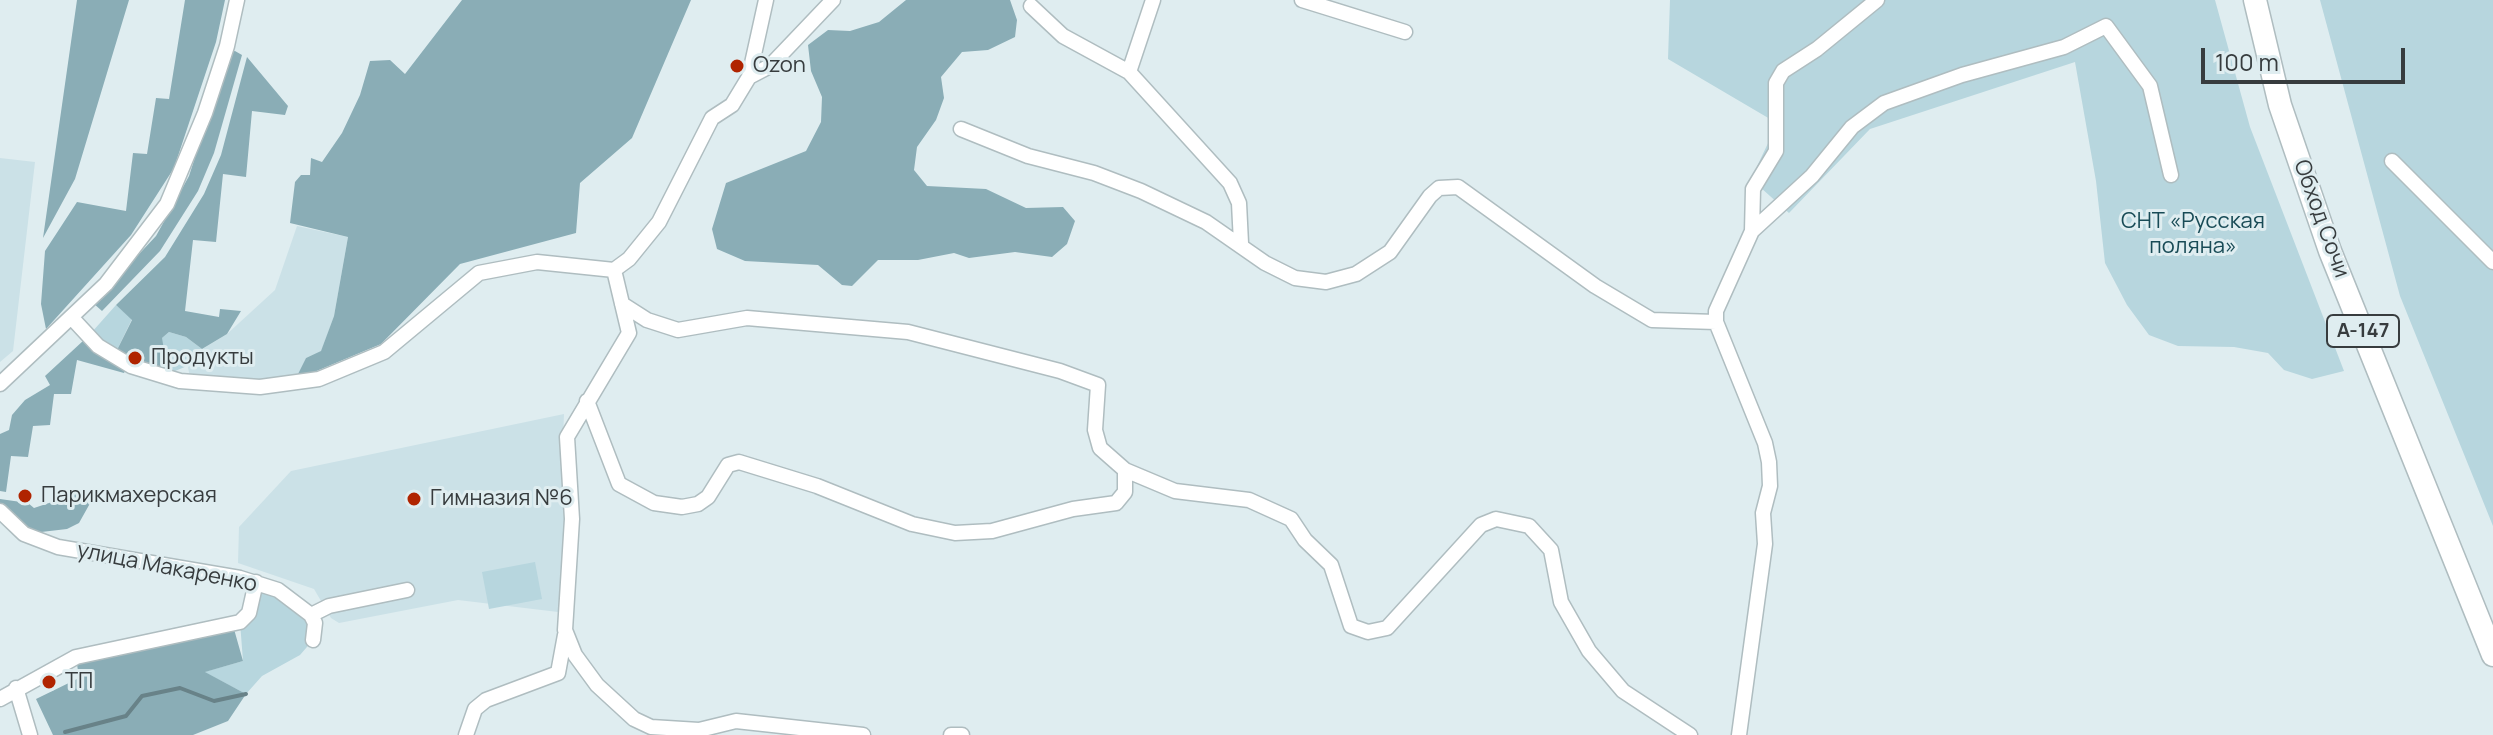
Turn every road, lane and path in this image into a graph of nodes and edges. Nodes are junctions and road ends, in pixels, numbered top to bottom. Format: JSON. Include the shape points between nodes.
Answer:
{"nodes":[{"id":1,"x":237,"y":0,"type":"edge"},
{"id":2,"x":766,"y":0,"type":"edge"},
{"id":3,"x":833,"y":0,"type":"edge"},
{"id":4,"x":1153,"y":0,"type":"edge"},
{"id":5,"x":1302,"y":0,"type":"edge"},
{"id":6,"x":1877,"y":0,"type":"edge"},
{"id":7,"x":2255,"y":0,"type":"edge"},
{"id":8,"x":1031,"y":6,"type":"dead end"},
{"id":9,"x":1405,"y":32,"type":"dead end"},
{"id":10,"x":1129,"y":72,"type":"junction"},
{"id":11,"x":749,"y":77,"type":"junction"},
{"id":12,"x":961,"y":129,"type":"dead end"},
{"id":13,"x":2392,"y":161,"type":"dead end"},
{"id":14,"x":2171,"y":175,"type":"dead end"},
{"id":15,"x":1752,"y":231,"type":"junction"},
{"id":16,"x":1241,"y":243,"type":"junction"},
{"id":17,"x":2493,"y":262,"type":"edge"},
{"id":18,"x":614,"y":270,"type":"junction"},
{"id":19,"x":622,"y":304,"type":"junction"},
{"id":20,"x":72,"y":318,"type":"junction"},
{"id":21,"x":1716,"y":322,"type":"junction"},
{"id":22,"x":0,"y":384,"type":"edge"},
{"id":23,"x":587,"y":401,"type":"junction"},
{"id":24,"x":1125,"y":470,"type":"junction"},
{"id":25,"x":0,"y":511,"type":"edge"},
{"id":26,"x":256,"y":582,"type":"junction"},
{"id":27,"x":407,"y":590,"type":"dead end"},
{"id":28,"x":311,"y":615,"type":"junction"},
{"id":29,"x":565,"y":630,"type":"junction"},
{"id":30,"x":313,"y":640,"type":"dead end"},
{"id":31,"x":2493,"y":655,"type":"edge"},
{"id":32,"x":16,"y":688,"type":"junction"},
{"id":33,"x":0,"y":699,"type":"edge"},
{"id":34,"x":30,"y":735,"type":"edge"},
{"id":35,"x":466,"y":735,"type":"edge"},
{"id":36,"x":863,"y":735,"type":"edge"},
{"id":37,"x":951,"y":735,"type":"edge"},
{"id":38,"x":962,"y":735,"type":"edge"},
{"id":39,"x":1690,"y":735,"type":"edge"},
{"id":40,"x":1739,"y":735,"type":"edge"}],
"edges":[{"from":1,"to":20,"type":"street","via":[[205,113],[167,204],[106,284]]},
{"from":2,"to":11,"type":"street"},
{"from":3,"to":11,"type":"street","via":[[770,66]]},
{"from":4,"to":10,"type":"street"},
{"from":5,"to":9,"type":"street"},
{"from":6,"to":15,"type":"street","via":[[1783,71],[1776,83],[1778,142],[1753,189]]},
{"from":7,"to":31,"type":"highway","name":"Обход Сочи","number":"А-147","via":[[2280,105],[2330,251]]},
{"from":8,"to":10,"type":"street","via":[[1063,36]]},
{"from":10,"to":16,"type":"street","via":[[1230,183],[1239,203]]},
{"from":11,"to":18,"type":"street","via":[[732,105],[712,118],[659,222]]},
{"from":12,"to":16,"type":"street","via":[[1141,191]]},
{"from":13,"to":17,"type":"street"},
{"from":14,"to":15,"type":"street","via":[[2150,86],[2106,26],[2064,47],[1884,103],[1852,127],[1812,176]]},
{"from":15,"to":21,"type":"street","via":[[1716,311]]},
{"from":16,"to":21,"type":"street","via":[[1295,278],[1326,282],[1356,274],[1390,252],[1430,196],[1439,188],[1458,187],[1595,286],[1652,320]]},
{"from":18,"to":19,"type":"street"},
{"from":18,"to":20,"type":"street","via":[[537,262],[479,273],[384,352],[319,379],[260,387],[180,381],[112,358]]},
{"from":19,"to":23,"type":"street","via":[[629,333]]},
{"from":19,"to":24,"type":"street","via":[[667,328],[710,327],[747,318],[884,328],[1060,371],[1098,385],[1095,430],[1100,448]]},
{"from":20,"to":22,"type":"street"},
{"from":21,"to":40,"type":"street","via":[[1767,453],[1770,486]]},
{"from":23,"to":24,"type":"street","via":[[619,484],[654,503],[682,507],[708,497],[728,465],[739,462],[912,524],[975,533],[1116,503],[1125,492]]},
{"from":23,"to":29,"type":"street","via":[[567,437],[572,519]]},
{"from":24,"to":39,"type":"street","via":[[1175,491],[1249,500],[1291,519],[1331,565],[1351,626],[1368,632],[1387,628],[1481,525],[1496,519],[1529,526],[1551,550],[1561,602],[1589,651],[1623,691]]},
{"from":25,"to":26,"type":"street","name":"улица Макаренко","via":[[24,534],[58,547]]},
{"from":26,"to":28,"type":"street","name":"улица Макаренко","via":[[278,590]]},
{"from":26,"to":32,"type":"street","via":[[249,613],[240,622],[76,657]]},
{"from":27,"to":28,"type":"street","via":[[329,606]]},
{"from":28,"to":30,"type":"street"},
{"from":29,"to":35,"type":"street","via":[[558,673],[486,700],[475,709]]},
{"from":29,"to":36,"type":"street","via":[[597,685],[634,719],[651,727],[699,730],[736,721]]},
{"from":32,"to":33,"type":"street"},
{"from":32,"to":34,"type":"street"},
{"from":37,"to":38,"type":"street"}]}
